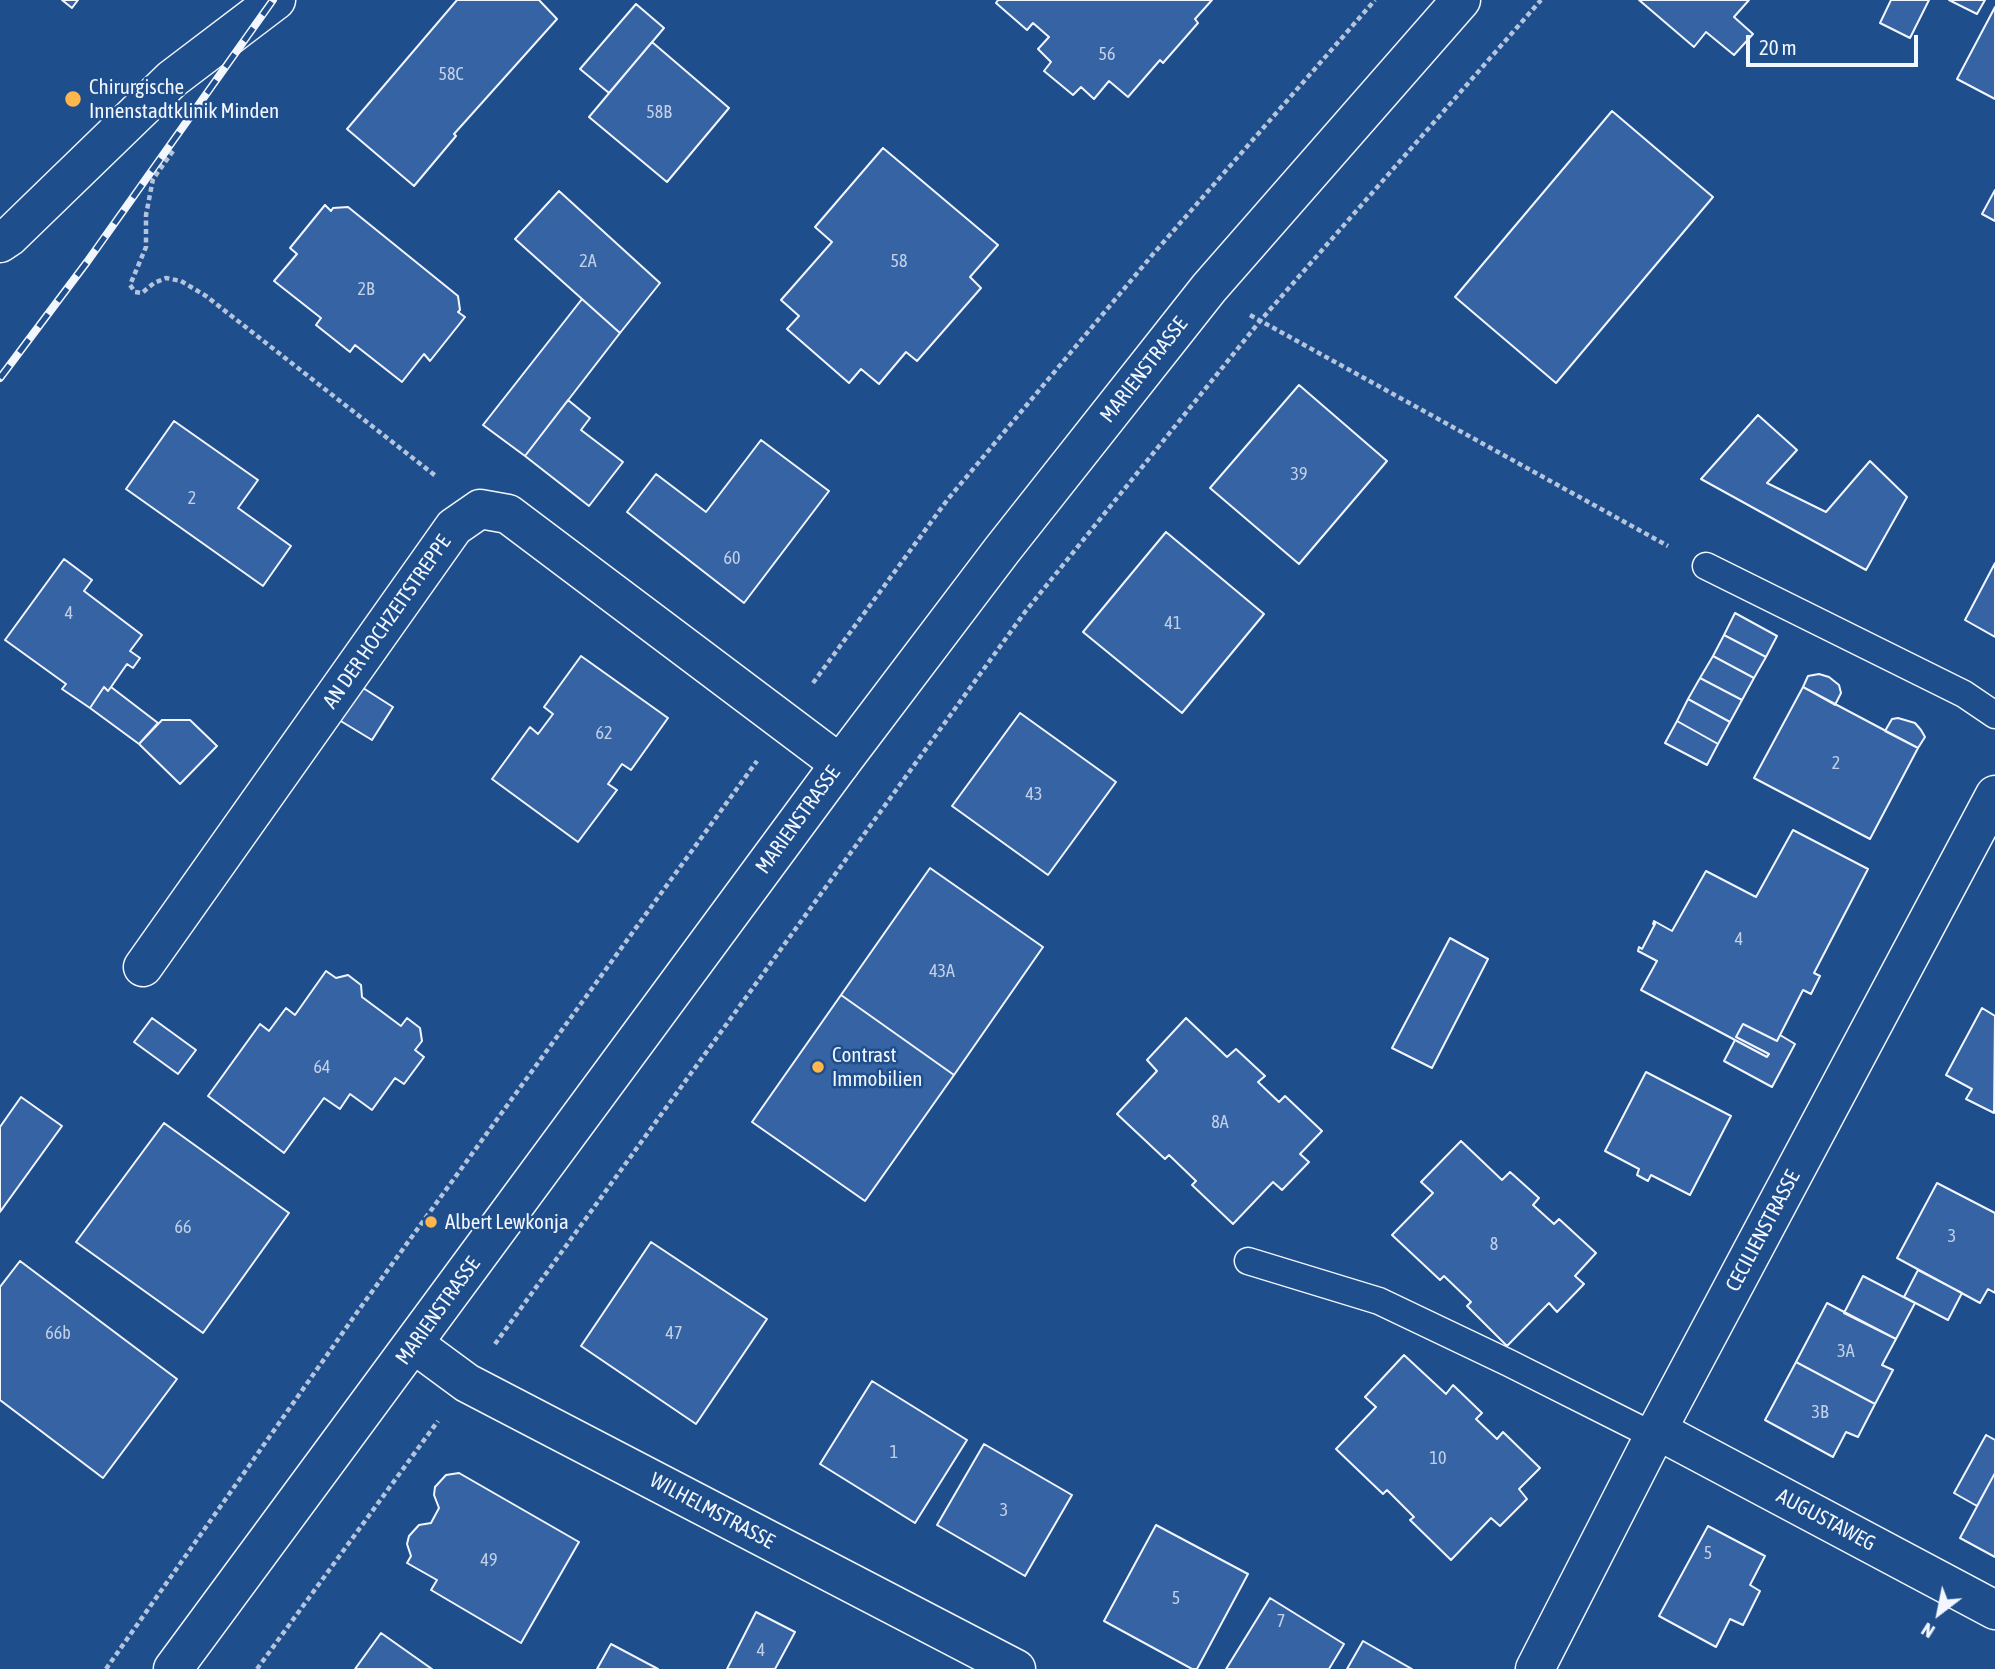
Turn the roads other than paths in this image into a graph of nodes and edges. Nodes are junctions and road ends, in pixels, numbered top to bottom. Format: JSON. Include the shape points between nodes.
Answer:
{"nodes":[{"id":1,"x":276,"y":0,"type":"edge"},
{"id":2,"x":1461,"y":0,"type":"edge"},
{"id":3,"x":0,"y":243,"type":"edge"},
{"id":4,"x":1706,"y":566,"type":"road end"},
{"id":5,"x":1995,"y":715,"type":"edge"},
{"id":6,"x":840,"y":764,"type":"junction"},
{"id":7,"x":1995,"y":795,"type":"edge"},
{"id":8,"x":143,"y":967,"type":"dead end"},
{"id":9,"x":1248,"y":1261,"type":"dead end"},
{"id":10,"x":414,"y":1344,"type":"junction"},
{"id":11,"x":1655,"y":1433,"type":"junction"},
{"id":12,"x":1995,"y":1610,"type":"edge"},
{"id":13,"x":173,"y":1669,"type":"edge"},
{"id":14,"x":1016,"y":1669,"type":"edge"},
{"id":15,"x":1535,"y":1669,"type":"edge"}],
"edges":[{"from":1,"to":3,"type":"street","via":[[172,79]]},
{"from":2,"to":6,"type":"street","name":"MARIENSTRASSE","via":[[1209,288]]},
{"from":4,"to":5,"type":"lane","via":[[1964,694]]},
{"from":6,"to":8,"type":"street","name":"AN DER HOCHZEITSTREPPE","via":[[508,514],[480,509],[454,527]]},
{"from":6,"to":10,"type":"street","name":"MARIENSTRASSE"},
{"from":7,"to":11,"type":"street","name":"CECILIENSTRASSE"},
{"from":9,"to":11,"type":"lane","via":[[1379,1301]]},
{"from":10,"to":13,"type":"street","name":"MARIENSTRASSE"},
{"from":10,"to":14,"type":"street","name":"WILHELMSTRASSE","via":[[467,1383]]},
{"from":11,"to":12,"type":"street","name":"AUGUSTAWEG"},
{"from":11,"to":15,"type":"street","name":"CECILIENSTRASSE"}]}
